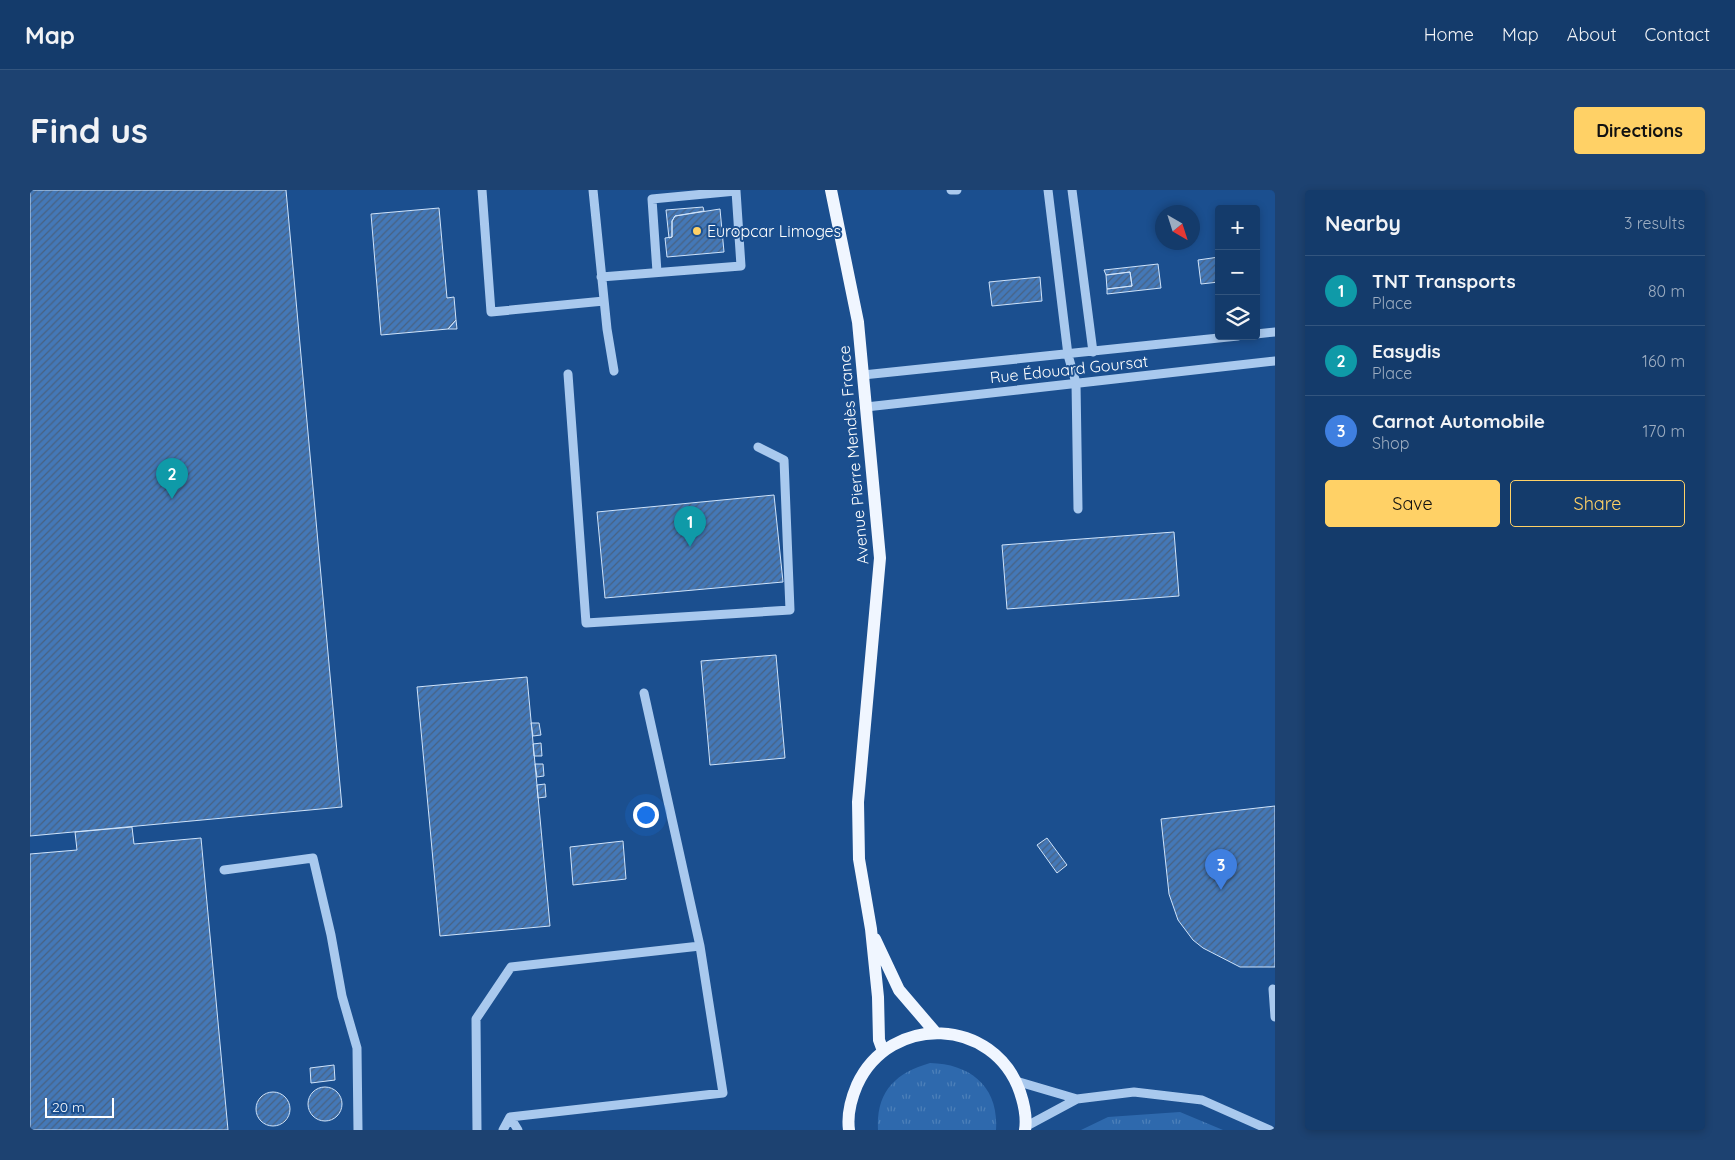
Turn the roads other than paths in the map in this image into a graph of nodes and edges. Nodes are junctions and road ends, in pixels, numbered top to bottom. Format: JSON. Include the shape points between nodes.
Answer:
{"nodes":[{"id":1,"x":482,"y":190,"type":"edge"},
{"id":2,"x":593,"y":190,"type":"edge"},
{"id":3,"x":831,"y":190,"type":"edge"},
{"id":4,"x":951,"y":190,"type":"edge"},
{"id":5,"x":957,"y":190,"type":"edge"},
{"id":6,"x":1048,"y":190,"type":"edge"},
{"id":7,"x":1072,"y":190,"type":"edge"},
{"id":8,"x":657,"y":272,"type":"junction"},
{"id":9,"x":601,"y":277,"type":"junction"},
{"id":10,"x":604,"y":301,"type":"junction"},
{"id":11,"x":1275,"y":332,"type":"edge"},
{"id":12,"x":1260,"y":334,"type":"edge"},
{"id":13,"x":1215,"y":339,"type":"edge"},
{"id":14,"x":1093,"y":352,"type":"junction"},
{"id":15,"x":1068,"y":355,"type":"junction"},
{"id":16,"x":1275,"y":361,"type":"edge"},
{"id":17,"x":614,"y":371,"type":"dead end"},
{"id":18,"x":568,"y":374,"type":"dead end"},
{"id":19,"x":863,"y":375,"type":"junction"},
{"id":20,"x":1076,"y":383,"type":"junction"},
{"id":21,"x":866,"y":407,"type":"junction"},
{"id":22,"x":758,"y":447,"type":"dead end"},
{"id":23,"x":1078,"y":509,"type":"dead end"},
{"id":24,"x":644,"y":694,"type":"dead end"},
{"id":25,"x":224,"y":870,"type":"dead end"},
{"id":26,"x":871,"y":929,"type":"junction"},
{"id":27,"x":700,"y":946,"type":"junction"},
{"id":28,"x":1273,"y":989,"type":"dead end"},
{"id":29,"x":1275,"y":1016,"type":"edge"},
{"id":30,"x":935,"y":1032,"type":"junction"},
{"id":31,"x":883,"y":1051,"type":"junction"},
{"id":32,"x":1016,"y":1081,"type":"junction"},
{"id":33,"x":1077,"y":1099,"type":"junction"},
{"id":34,"x":510,"y":1117,"type":"junction"},
{"id":35,"x":1025,"y":1128,"type":"edge"},
{"id":36,"x":847,"y":1129,"type":"edge"},
{"id":37,"x":358,"y":1130,"type":"edge"},
{"id":38,"x":477,"y":1130,"type":"edge"},
{"id":39,"x":503,"y":1130,"type":"edge"},
{"id":40,"x":518,"y":1130,"type":"edge"},
{"id":41,"x":1270,"y":1130,"type":"edge"}],
"edges":[{"from":1,"to":10,"type":"street","via":[[491,312]]},
{"from":2,"to":9,"type":"street"},
{"from":3,"to":19,"type":"main road","name":"Avenue Pierre Mendès France","via":[[858,322]]},
{"from":4,"to":5,"type":"street"},
{"from":6,"to":15,"type":"street"},
{"from":7,"to":14,"type":"street"},
{"from":8,"to":8,"type":"street","via":[[741,266],[736,191],[652,199]]},
{"from":8,"to":9,"type":"street"},
{"from":9,"to":10,"type":"street"},
{"from":10,"to":17,"type":"street"},
{"from":11,"to":12,"type":"street"},
{"from":13,"to":14,"type":"street","name":"Rue Édouard Goursat"},
{"from":14,"to":15,"type":"street","name":"Rue Édouard Goursat"},
{"from":15,"to":19,"type":"street","name":"Rue Édouard Goursat"},
{"from":15,"to":20,"type":"street"},
{"from":16,"to":20,"type":"street","name":"Rue Édouard Goursat"},
{"from":18,"to":22,"type":"street","via":[[586,623],[790,610],[784,460]]},
{"from":19,"to":21,"type":"main road","name":"Avenue Pierre Mendès France"},
{"from":20,"to":21,"type":"street","name":"Rue Édouard Goursat"},
{"from":20,"to":23,"type":"street"},
{"from":21,"to":26,"type":"main road","name":"Avenue Pierre Mendès France","via":[[880,558],[858,802],[859,859]]},
{"from":24,"to":27,"type":"street"},
{"from":25,"to":37,"type":"street","via":[[313,858],[342,996],[357,1048]]},
{"from":26,"to":30,"type":"main road","name":"Avenue Pierre Mendès France","via":[[899,990]]},
{"from":26,"to":31,"type":"main road","name":"Avenue Pierre Mendès France","via":[[879,1040]]},
{"from":27,"to":34,"type":"street","via":[[723,1093]]},
{"from":27,"to":38,"type":"street","via":[[511,968],[476,1018]]},
{"from":28,"to":29,"type":"street"},
{"from":30,"to":31,"type":"main road","via":[[908,1037]]},
{"from":30,"to":32,"type":"main road","via":[[960,1036],[983,1045],[1002,1061]]},
{"from":31,"to":36,"type":"main road","via":[[863,1072],[851,1098]]},
{"from":32,"to":33,"type":"street"},
{"from":32,"to":35,"type":"main road","via":[[1024,1104]]},
{"from":33,"to":35,"type":"street"},
{"from":33,"to":41,"type":"street","via":[[1134,1092],[1202,1100]]},
{"from":34,"to":39,"type":"street"},
{"from":34,"to":40,"type":"street"}]}
